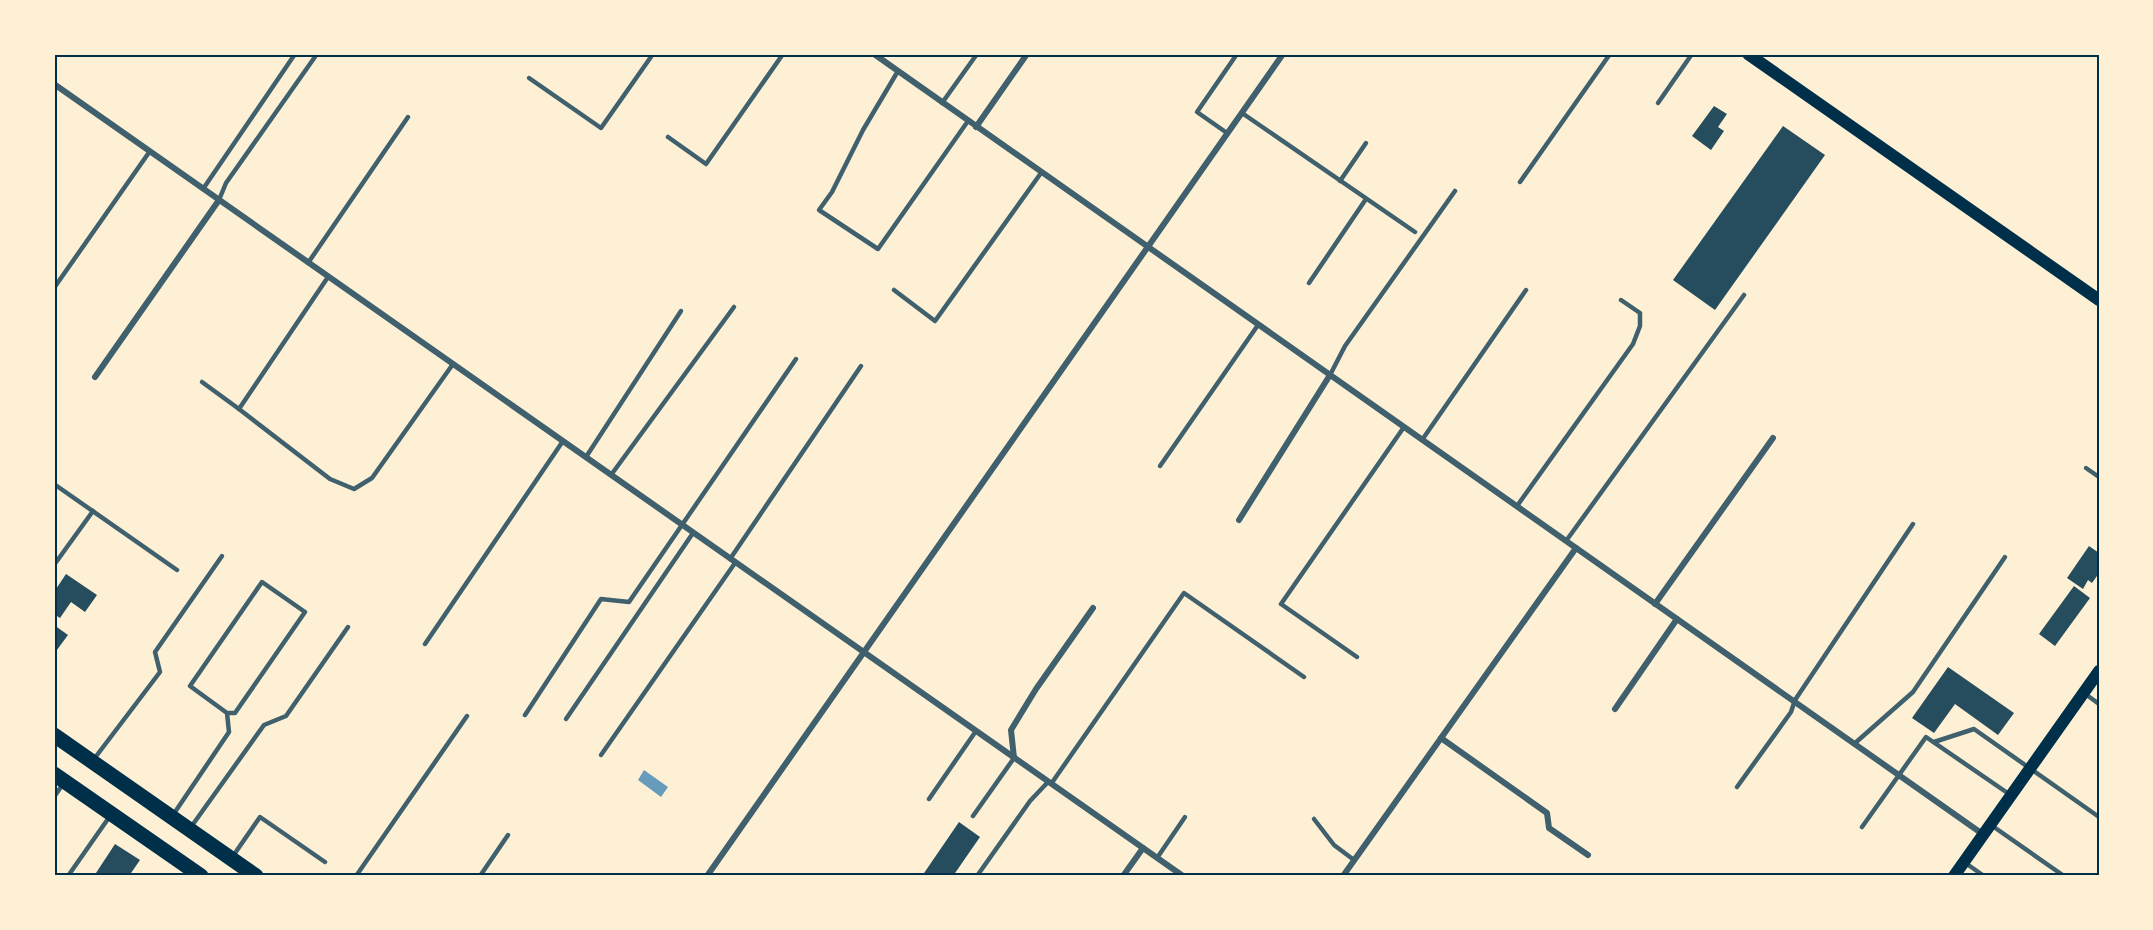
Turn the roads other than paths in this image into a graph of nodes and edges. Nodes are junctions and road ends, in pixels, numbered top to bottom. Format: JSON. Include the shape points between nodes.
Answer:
{"nodes":[{"id":1,"x":295,"y":54,"type":"edge"},
{"id":2,"x":317,"y":54,"type":"edge"},
{"id":3,"x":653,"y":54,"type":"edge"},
{"id":4,"x":783,"y":54,"type":"edge"},
{"id":5,"x":874,"y":54,"type":"edge"},
{"id":6,"x":977,"y":54,"type":"edge"},
{"id":7,"x":1027,"y":54,"type":"edge"},
{"id":8,"x":1237,"y":54,"type":"edge"},
{"id":9,"x":1282,"y":54,"type":"edge"},
{"id":10,"x":1610,"y":54,"type":"edge"},
{"id":11,"x":1692,"y":54,"type":"edge"},
{"id":12,"x":1748,"y":54,"type":"edge"},
{"id":13,"x":898,"y":71,"type":"junction"},
{"id":14,"x":529,"y":78,"type":"dead end"},
{"id":15,"x":54,"y":84,"type":"edge"},
{"id":16,"x":942,"y":103,"type":"junction"},
{"id":17,"x":1658,"y":103,"type":"dead end"},
{"id":18,"x":1242,"y":113,"type":"junction"},
{"id":19,"x":408,"y":117,"type":"dead end"},
{"id":20,"x":968,"y":121,"type":"junction"},
{"id":21,"x":976,"y":127,"type":"junction"},
{"id":22,"x":1227,"y":133,"type":"junction"},
{"id":23,"x":668,"y":137,"type":"dead end"},
{"id":24,"x":1366,"y":143,"type":"dead end"},
{"id":25,"x":150,"y":152,"type":"junction"},
{"id":26,"x":1041,"y":173,"type":"junction"},
{"id":27,"x":1340,"y":181,"type":"junction"},
{"id":28,"x":1520,"y":182,"type":"dead end"},
{"id":29,"x":203,"y":189,"type":"junction"},
{"id":30,"x":1455,"y":191,"type":"dead end"},
{"id":31,"x":1366,"y":199,"type":"junction"},
{"id":32,"x":219,"y":200,"type":"junction"},
{"id":33,"x":1415,"y":232,"type":"dead end"},
{"id":34,"x":1147,"y":247,"type":"junction"},
{"id":35,"x":308,"y":263,"type":"junction"},
{"id":36,"x":328,"y":277,"type":"junction"},
{"id":37,"x":1309,"y":283,"type":"dead end"},
{"id":38,"x":54,"y":288,"type":"edge"},
{"id":39,"x":894,"y":290,"type":"dead end"},
{"id":40,"x":1526,"y":290,"type":"dead end"},
{"id":41,"x":1744,"y":295,"type":"dead end"},
{"id":42,"x":1621,"y":300,"type":"dead end"},
{"id":43,"x":2099,"y":300,"type":"edge"},
{"id":44,"x":734,"y":307,"type":"dead end"},
{"id":45,"x":681,"y":311,"type":"dead end"},
{"id":46,"x":1258,"y":325,"type":"junction"},
{"id":47,"x":796,"y":359,"type":"dead end"},
{"id":48,"x":453,"y":364,"type":"junction"},
{"id":49,"x":861,"y":366,"type":"dead end"},
{"id":50,"x":1330,"y":375,"type":"junction"},
{"id":51,"x":96,"y":377,"type":"dead end"},
{"id":52,"x":202,"y":382,"type":"dead end"},
{"id":53,"x":239,"y":409,"type":"junction"},
{"id":54,"x":1404,"y":427,"type":"junction"},
{"id":55,"x":1773,"y":438,"type":"dead end"},
{"id":56,"x":1422,"y":440,"type":"junction"},
{"id":57,"x":563,"y":441,"type":"junction"},
{"id":58,"x":586,"y":458,"type":"junction"},
{"id":59,"x":1160,"y":466,"type":"dead end"},
{"id":60,"x":2086,"y":468,"type":"dead end"},
{"id":61,"x":611,"y":475,"type":"junction"},
{"id":62,"x":2099,"y":477,"type":"edge"},
{"id":63,"x":54,"y":484,"type":"edge"},
{"id":64,"x":1517,"y":507,"type":"junction"},
{"id":65,"x":93,"y":511,"type":"junction"},
{"id":66,"x":1239,"y":520,"type":"dead end"},
{"id":67,"x":1913,"y":524,"type":"dead end"},
{"id":68,"x":681,"y":525,"type":"junction"},
{"id":69,"x":693,"y":533,"type":"junction"},
{"id":70,"x":1566,"y":542,"type":"junction"},
{"id":71,"x":1576,"y":548,"type":"junction"},
{"id":72,"x":222,"y":556,"type":"dead end"},
{"id":73,"x":2005,"y":557,"type":"dead end"},
{"id":74,"x":733,"y":561,"type":"junction"},
{"id":75,"x":54,"y":565,"type":"edge"},
{"id":76,"x":177,"y":570,"type":"dead end"},
{"id":77,"x":1655,"y":604,"type":"junction"},
{"id":78,"x":1093,"y":608,"type":"dead end"},
{"id":79,"x":1677,"y":619,"type":"junction"},
{"id":80,"x":348,"y":627,"type":"dead end"},
{"id":81,"x":424,"y":644,"type":"dead end"},
{"id":82,"x":863,"y":652,"type":"junction"},
{"id":83,"x":1357,"y":657,"type":"dead end"},
{"id":84,"x":2099,"y":670,"type":"edge"},
{"id":85,"x":1304,"y":677,"type":"dead end"},
{"id":86,"x":2083,"y":693,"type":"junction"},
{"id":87,"x":1795,"y":700,"type":"junction"},
{"id":88,"x":2099,"y":704,"type":"edge"},
{"id":89,"x":1615,"y":709,"type":"dead end"},
{"id":90,"x":227,"y":713,"type":"junction"},
{"id":91,"x":525,"y":715,"type":"dead end"},
{"id":92,"x":467,"y":716,"type":"dead end"},
{"id":93,"x":566,"y":719,"type":"dead end"},
{"id":94,"x":976,"y":731,"type":"junction"},
{"id":95,"x":54,"y":735,"type":"edge"},
{"id":96,"x":1441,"y":738,"type":"junction"},
{"id":97,"x":1934,"y":742,"type":"junction"},
{"id":98,"x":1854,"y":744,"type":"junction"},
{"id":99,"x":601,"y":755,"type":"dead end"},
{"id":100,"x":1014,"y":758,"type":"junction"},
{"id":101,"x":92,"y":762,"type":"junction"},
{"id":102,"x":2030,"y":768,"type":"junction"},
{"id":103,"x":1899,"y":776,"type":"junction"},
{"id":104,"x":59,"y":778,"type":"edge"},
{"id":105,"x":1050,"y":783,"type":"junction"},
{"id":106,"x":1737,"y":786,"type":"dead end"},
{"id":107,"x":2011,"y":795,"type":"junction"},
{"id":108,"x":54,"y":797,"type":"edge"},
{"id":109,"x":929,"y":799,"type":"dead end"},
{"id":110,"x":112,"y":814,"type":"junction"},
{"id":111,"x":973,"y":816,"type":"dead end"},
{"id":112,"x":172,"y":817,"type":"junction"},
{"id":113,"x":1185,"y":818,"type":"dead end"},
{"id":114,"x":2099,"y":818,"type":"edge"},
{"id":115,"x":1314,"y":819,"type":"dead end"},
{"id":116,"x":1862,"y":827,"type":"dead end"},
{"id":117,"x":189,"y":830,"type":"junction"},
{"id":118,"x":1987,"y":830,"type":"junction"},
{"id":119,"x":508,"y":835,"type":"dead end"},
{"id":120,"x":1143,"y":848,"type":"junction"},
{"id":121,"x":1588,"y":855,"type":"dead end"},
{"id":122,"x":1157,"y":858,"type":"junction"},
{"id":123,"x":231,"y":859,"type":"junction"},
{"id":124,"x":1354,"y":860,"type":"junction"},
{"id":125,"x":325,"y":862,"type":"dead end"},
{"id":126,"x":1964,"y":862,"type":"junction"},
{"id":127,"x":194,"y":874,"type":"edge"},
{"id":128,"x":68,"y":876,"type":"edge"},
{"id":129,"x":256,"y":876,"type":"edge"},
{"id":130,"x":356,"y":876,"type":"edge"},
{"id":131,"x":480,"y":876,"type":"edge"},
{"id":132,"x":707,"y":876,"type":"edge"},
{"id":133,"x":977,"y":876,"type":"edge"},
{"id":134,"x":1123,"y":876,"type":"edge"},
{"id":135,"x":1183,"y":876,"type":"edge"},
{"id":136,"x":1343,"y":876,"type":"edge"},
{"id":137,"x":1954,"y":876,"type":"edge"},
{"id":138,"x":1984,"y":876,"type":"edge"},
{"id":139,"x":2064,"y":876,"type":"edge"}],
"edges":[{"from":1,"to":29,"type":"lane"},
{"from":2,"to":32,"type":"lane","via":[[225,183]]},
{"from":3,"to":14,"type":"lane","via":[[601,128]]},
{"from":4,"to":23,"type":"lane","via":[[706,164]]},
{"from":5,"to":13,"type":"street"},
{"from":6,"to":16,"type":"lane"},
{"from":7,"to":21,"type":"street"},
{"from":8,"to":22,"type":"lane","via":[[1197,112]]},
{"from":9,"to":18,"type":"street"},
{"from":10,"to":28,"type":"lane"},
{"from":11,"to":17,"type":"lane"},
{"from":12,"to":43,"type":"main road"},
{"from":13,"to":16,"type":"street"},
{"from":13,"to":20,"type":"lane","via":[[819,210],[878,249]]},
{"from":15,"to":25,"type":"street"},
{"from":16,"to":20,"type":"street"},
{"from":18,"to":22,"type":"street"},
{"from":18,"to":27,"type":"lane"},
{"from":19,"to":35,"type":"lane"},
{"from":20,"to":21,"type":"street"},
{"from":21,"to":26,"type":"street"},
{"from":22,"to":34,"type":"street"},
{"from":24,"to":27,"type":"lane"},
{"from":25,"to":29,"type":"street"},
{"from":25,"to":38,"type":"lane"},
{"from":26,"to":34,"type":"street"},
{"from":26,"to":39,"type":"lane","via":[[935,321]]},
{"from":27,"to":31,"type":"lane"},
{"from":29,"to":32,"type":"street"},
{"from":30,"to":50,"type":"lane","via":[[1345,346]]},
{"from":31,"to":33,"type":"lane"},
{"from":31,"to":37,"type":"lane"},
{"from":32,"to":35,"type":"street"},
{"from":32,"to":51,"type":"street"},
{"from":34,"to":46,"type":"street"},
{"from":34,"to":82,"type":"street"},
{"from":35,"to":36,"type":"street"},
{"from":36,"to":48,"type":"street"},
{"from":36,"to":53,"type":"lane"},
{"from":40,"to":56,"type":"lane"},
{"from":41,"to":70,"type":"lane"},
{"from":42,"to":64,"type":"lane","via":[[1640,313],[1641,326],[1633,344]]},
{"from":44,"to":61,"type":"lane"},
{"from":45,"to":58,"type":"lane"},
{"from":46,"to":50,"type":"street"},
{"from":46,"to":59,"type":"lane"},
{"from":47,"to":68,"type":"lane"},
{"from":48,"to":53,"type":"lane","via":[[372,478],[354,489],[330,479]]},
{"from":48,"to":57,"type":"street"},
{"from":49,"to":74,"type":"lane"},
{"from":50,"to":54,"type":"street"},
{"from":50,"to":66,"type":"street"},
{"from":52,"to":53,"type":"lane"},
{"from":54,"to":56,"type":"street"},
{"from":54,"to":83,"type":"lane","via":[[1281,604]]},
{"from":55,"to":77,"type":"street"},
{"from":56,"to":64,"type":"street"},
{"from":57,"to":58,"type":"street"},
{"from":57,"to":81,"type":"lane"},
{"from":58,"to":61,"type":"street"},
{"from":60,"to":62,"type":"lane"},
{"from":61,"to":68,"type":"street"},
{"from":63,"to":65,"type":"lane"},
{"from":64,"to":70,"type":"street"},
{"from":65,"to":75,"type":"lane"},
{"from":65,"to":76,"type":"lane"},
{"from":67,"to":87,"type":"lane"},
{"from":68,"to":69,"type":"street"},
{"from":68,"to":91,"type":"lane","via":[[628,602],[601,599]]},
{"from":69,"to":74,"type":"street"},
{"from":69,"to":93,"type":"lane"},
{"from":70,"to":71,"type":"street"},
{"from":71,"to":77,"type":"street"},
{"from":71,"to":96,"type":"street"},
{"from":72,"to":101,"type":"lane","via":[[155,652],[160,672]]},
{"from":73,"to":98,"type":"lane","via":[[1913,692]]},
{"from":74,"to":82,"type":"street"},
{"from":74,"to":99,"type":"lane"},
{"from":77,"to":79,"type":"street"},
{"from":78,"to":100,"type":"street","via":[[1011,729]]},
{"from":79,"to":87,"type":"street"},
{"from":79,"to":89,"type":"street"},
{"from":80,"to":117,"type":"lane","via":[[286,716],[264,725]]},
{"from":82,"to":94,"type":"street"},
{"from":82,"to":132,"type":"street"},
{"from":84,"to":86,"type":"main road"},
{"from":85,"to":105,"type":"lane","via":[[1184,593]]},
{"from":86,"to":88,"type":"lane"},
{"from":86,"to":102,"type":"main road"},
{"from":87,"to":98,"type":"street"},
{"from":87,"to":106,"type":"lane","via":[[1791,712]]},
{"from":90,"to":90,"type":"lane","via":[[190,686],[262,582],[305,612],[235,713]]},
{"from":90,"to":112,"type":"lane","via":[[230,732]]},
{"from":92,"to":130,"type":"lane"},
{"from":94,"to":100,"type":"street"},
{"from":94,"to":109,"type":"lane"},
{"from":95,"to":101,"type":"main road"},
{"from":96,"to":121,"type":"street","via":[[1546,813],[1549,828]]},
{"from":96,"to":124,"type":"street"},
{"from":97,"to":102,"type":"lane","via":[[1974,729]]},
{"from":97,"to":103,"type":"lane","via":[[1926,737]]},
{"from":97,"to":107,"type":"lane"},
{"from":98,"to":103,"type":"street"},
{"from":100,"to":105,"type":"street"},
{"from":100,"to":111,"type":"lane"},
{"from":101,"to":112,"type":"main road"},
{"from":102,"to":107,"type":"main road"},
{"from":102,"to":114,"type":"lane"},
{"from":103,"to":116,"type":"lane"},
{"from":103,"to":118,"type":"street"},
{"from":104,"to":108,"type":"lane"},
{"from":104,"to":110,"type":"main road"},
{"from":105,"to":120,"type":"street"},
{"from":105,"to":133,"type":"lane","via":[[1030,801]]},
{"from":107,"to":118,"type":"main road"},
{"from":110,"to":127,"type":"main road"},
{"from":110,"to":128,"type":"lane"},
{"from":112,"to":117,"type":"main road"},
{"from":113,"to":122,"type":"lane"},
{"from":115,"to":124,"type":"lane","via":[[1334,845]]},
{"from":117,"to":123,"type":"main road"},
{"from":118,"to":126,"type":"main road"},
{"from":118,"to":139,"type":"lane"},
{"from":119,"to":131,"type":"lane"},
{"from":120,"to":122,"type":"street"},
{"from":120,"to":134,"type":"street"},
{"from":122,"to":135,"type":"street"},
{"from":123,"to":125,"type":"lane","via":[[260,817]]},
{"from":123,"to":129,"type":"main road"},
{"from":124,"to":136,"type":"street"},
{"from":126,"to":137,"type":"main road"},
{"from":126,"to":138,"type":"lane"}]}
